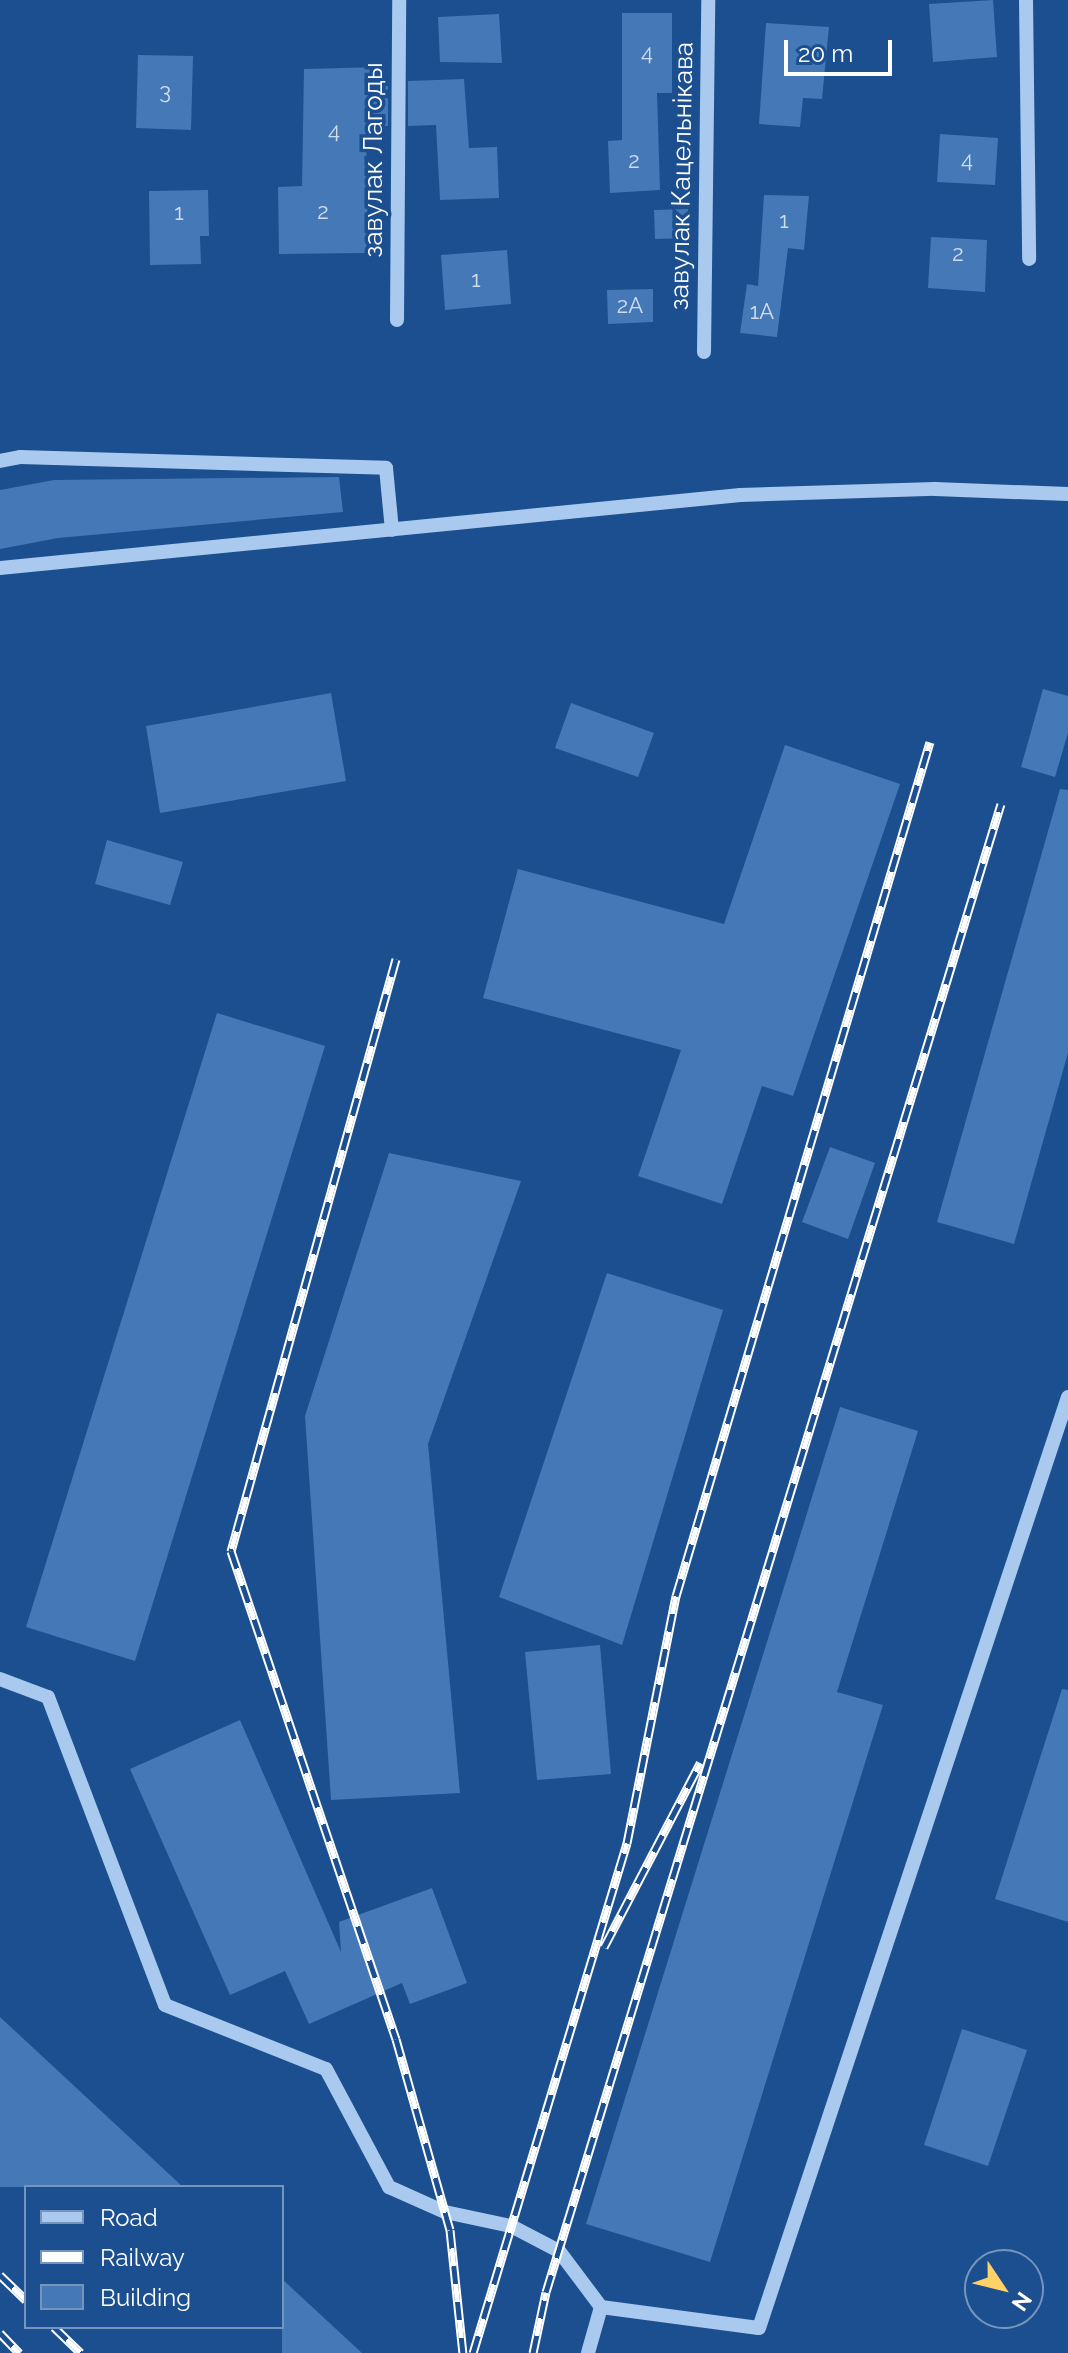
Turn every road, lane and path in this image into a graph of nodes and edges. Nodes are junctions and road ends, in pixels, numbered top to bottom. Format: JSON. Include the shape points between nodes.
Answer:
{"nodes":[{"id":1,"x":399,"y":0,"type":"edge"},
{"id":2,"x":708,"y":0,"type":"edge"},
{"id":3,"x":1026,"y":0,"type":"edge"},
{"id":4,"x":1029,"y":259,"type":"dead end"},
{"id":5,"x":397,"y":320,"type":"dead end"},
{"id":6,"x":704,"y":352,"type":"dead end"},
{"id":7,"x":0,"y":461,"type":"edge"},
{"id":8,"x":1068,"y":494,"type":"edge"},
{"id":9,"x":392,"y":530,"type":"junction"},
{"id":10,"x":0,"y":568,"type":"edge"},
{"id":11,"x":1068,"y":1397,"type":"edge"},
{"id":12,"x":0,"y":1679,"type":"edge"},
{"id":13,"x":601,"y":2307,"type":"junction"},
{"id":14,"x":588,"y":2353,"type":"edge"}],
"edges":[{"from":1,"to":5,"type":"street","name":"завулак Лагоды"},
{"from":2,"to":6,"type":"street","name":"завулак Кацельнікава"},
{"from":3,"to":4,"type":"street"},
{"from":7,"to":9,"type":"street","via":[[20,457],[386,468]]},
{"from":8,"to":9,"type":"street","via":[[935,489],[740,495]]},
{"from":9,"to":10,"type":"street"},
{"from":11,"to":13,"type":"street","via":[[759,2328]]},
{"from":12,"to":13,"type":"street","via":[[48,1697],[165,2005],[326,2069],[389,2187],[445,2212],[511,2226],[559,2251]]},
{"from":13,"to":14,"type":"street"}]}
